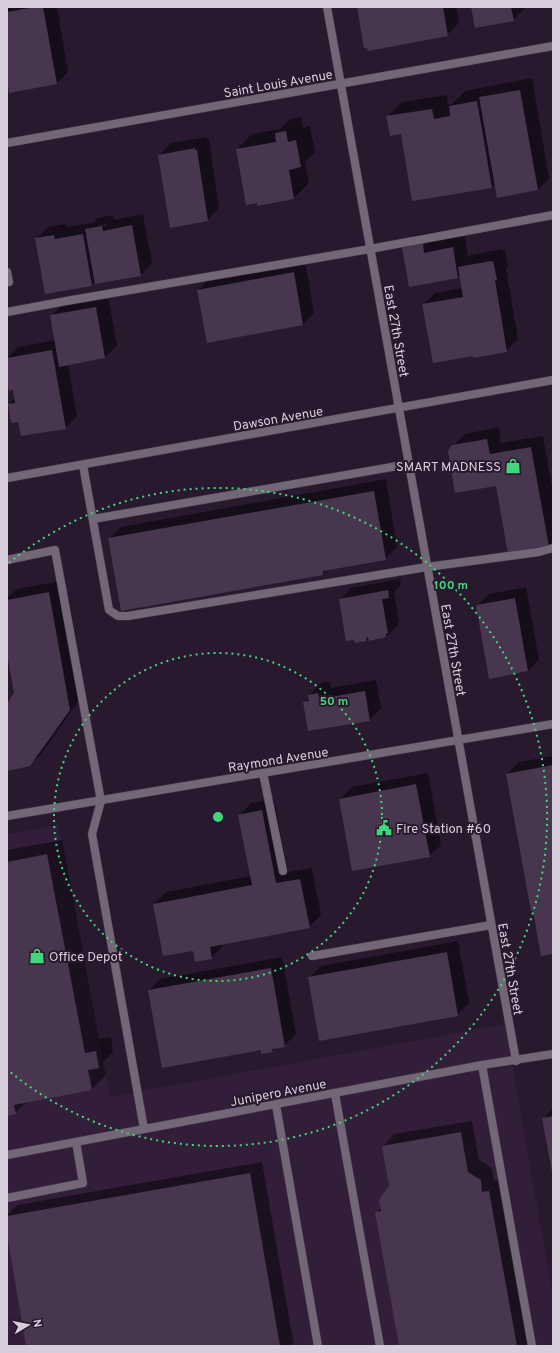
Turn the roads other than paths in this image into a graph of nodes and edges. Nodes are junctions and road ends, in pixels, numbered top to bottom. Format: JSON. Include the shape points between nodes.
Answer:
{"nodes":[{"id":1,"x":327,"y":7,"type":"edge"},
{"id":2,"x":553,"y":46,"type":"edge"},
{"id":3,"x":341,"y":84,"type":"junction"},
{"id":4,"x":7,"y":143,"type":"edge"},
{"id":5,"x":553,"y":215,"type":"edge"},
{"id":6,"x":370,"y":249,"type":"junction"},
{"id":7,"x":7,"y":272,"type":"edge"},
{"id":8,"x":9,"y":282,"type":"dead end"},
{"id":9,"x":7,"y":312,"type":"edge"},
{"id":10,"x":553,"y":380,"type":"edge"},
{"id":11,"x":399,"y":408,"type":"junction"},
{"id":12,"x":409,"y":464,"type":"junction"},
{"id":13,"x":83,"y":465,"type":"junction"},
{"id":14,"x":7,"y":478,"type":"edge"},
{"id":15,"x":93,"y":519,"type":"junction"},
{"id":16,"x":553,"y":548,"type":"edge"},
{"id":17,"x":7,"y":560,"type":"edge"},
{"id":18,"x":427,"y":567,"type":"junction"},
{"id":19,"x":553,"y":724,"type":"edge"},
{"id":20,"x":458,"y":741,"type":"junction"},
{"id":21,"x":263,"y":773,"type":"junction"},
{"id":22,"x":101,"y":801,"type":"junction"},
{"id":23,"x":7,"y":816,"type":"edge"},
{"id":24,"x":283,"y":871,"type":"dead end"},
{"id":25,"x":491,"y":925,"type":"junction"},
{"id":26,"x":312,"y":956,"type":"dead end"},
{"id":27,"x":553,"y":1054,"type":"edge"},
{"id":28,"x":516,"y":1060,"type":"junction"},
{"id":29,"x":482,"y":1065,"type":"junction"},
{"id":30,"x":335,"y":1094,"type":"junction"},
{"id":31,"x":276,"y":1105,"type":"junction"},
{"id":32,"x":144,"y":1129,"type":"junction"},
{"id":33,"x":76,"y":1142,"type":"junction"},
{"id":34,"x":7,"y":1155,"type":"edge"},
{"id":35,"x":7,"y":1198,"type":"edge"},
{"id":36,"x":318,"y":1346,"type":"edge"},
{"id":37,"x":380,"y":1346,"type":"edge"},
{"id":38,"x":532,"y":1346,"type":"edge"}],
"edges":[{"from":1,"to":3,"type":"street","name":"East 27th Street"},
{"from":2,"to":3,"type":"street","name":"Saint Louis Avenue"},
{"from":3,"to":4,"type":"street","name":"Saint Louis Avenue"},
{"from":3,"to":6,"type":"street","name":"East 27th Street"},
{"from":5,"to":6,"type":"street"},
{"from":6,"to":9,"type":"street"},
{"from":6,"to":11,"type":"street","name":"East 27th Street"},
{"from":7,"to":8,"type":"street"},
{"from":10,"to":11,"type":"street","name":"Dawson Avenue"},
{"from":11,"to":12,"type":"street","name":"East 27th Street"},
{"from":11,"to":13,"type":"street","name":"Dawson Avenue"},
{"from":12,"to":15,"type":"street"},
{"from":12,"to":18,"type":"street","name":"East 27th Street"},
{"from":13,"to":14,"type":"street","name":"Dawson Avenue"},
{"from":13,"to":15,"type":"street"},
{"from":15,"to":18,"type":"street","via":[[109,610],[118,616]]},
{"from":16,"to":18,"type":"street"},
{"from":17,"to":22,"type":"street","via":[[55,550]]},
{"from":18,"to":20,"type":"street","name":"East 27th Street"},
{"from":19,"to":20,"type":"street","name":"Raymond Avenue"},
{"from":20,"to":21,"type":"street","name":"Raymond Avenue"},
{"from":20,"to":25,"type":"street","name":"East 27th Street"},
{"from":21,"to":22,"type":"street","name":"Raymond Avenue"},
{"from":21,"to":24,"type":"street"},
{"from":22,"to":23,"type":"street","name":"Raymond Avenue"},
{"from":22,"to":32,"type":"street","via":[[92,834]]},
{"from":25,"to":26,"type":"street"},
{"from":25,"to":28,"type":"street","name":"East 27th Street"},
{"from":27,"to":28,"type":"street","name":"Junipero Avenue"},
{"from":28,"to":29,"type":"street","name":"Junipero Avenue"},
{"from":29,"to":30,"type":"street","name":"Junipero Avenue"},
{"from":29,"to":38,"type":"street"},
{"from":30,"to":31,"type":"street","name":"Junipero Avenue"},
{"from":30,"to":37,"type":"street"},
{"from":31,"to":32,"type":"street","name":"Junipero Avenue"},
{"from":31,"to":36,"type":"street"},
{"from":32,"to":33,"type":"street","name":"Junipero Avenue"},
{"from":33,"to":34,"type":"street","name":"Junipero Avenue"},
{"from":33,"to":35,"type":"street","via":[[83,1183]]}]}
